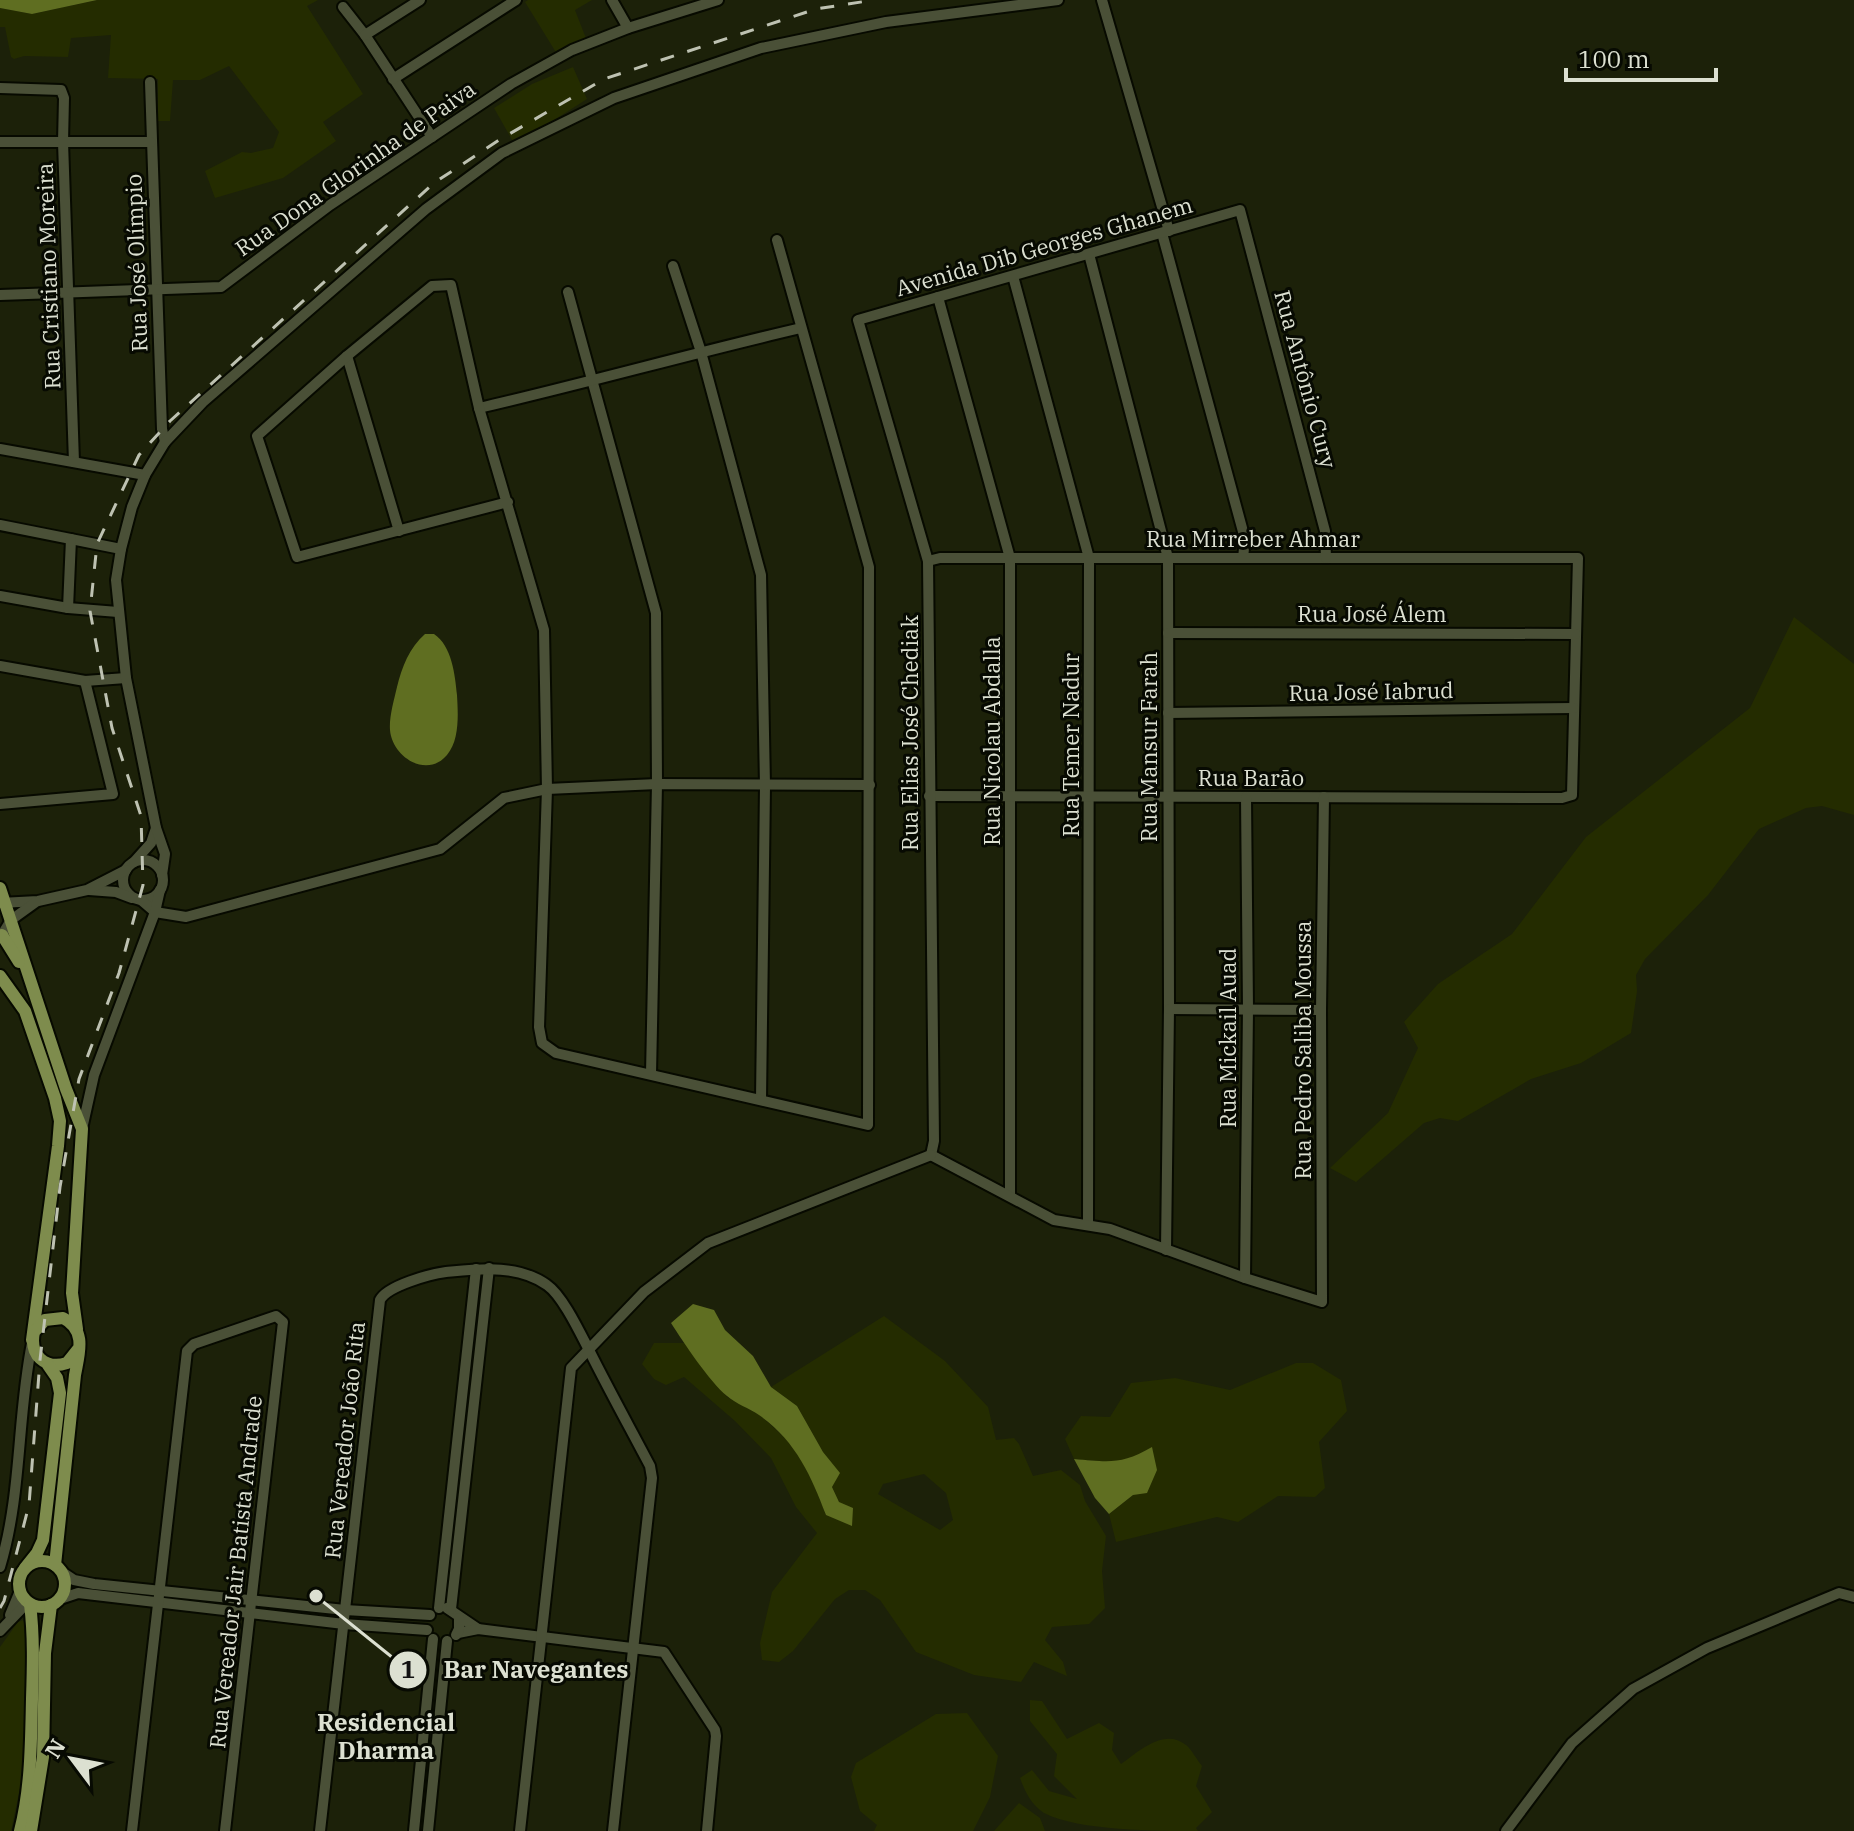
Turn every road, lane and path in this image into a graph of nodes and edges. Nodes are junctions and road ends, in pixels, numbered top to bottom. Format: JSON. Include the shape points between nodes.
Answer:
{"nodes":[{"id":1,"x":420,"y":0,"type":"edge"},
{"id":2,"x":516,"y":0,"type":"edge"},
{"id":3,"x":612,"y":0,"type":"edge"},
{"id":4,"x":718,"y":0,"type":"edge"},
{"id":5,"x":1058,"y":0,"type":"edge"},
{"id":6,"x":1102,"y":0,"type":"edge"},
{"id":7,"x":343,"y":7,"type":"dead end"},
{"id":8,"x":628,"y":28,"type":"junction"},
{"id":9,"x":365,"y":35,"type":"junction"},
{"id":10,"x":393,"y":79,"type":"junction"},
{"id":11,"x":150,"y":82,"type":"dead end"},
{"id":12,"x":0,"y":88,"type":"edge"},
{"id":13,"x":432,"y":137,"type":"junction"},
{"id":14,"x":0,"y":142,"type":"edge"},
{"id":15,"x":63,"y":142,"type":"junction"},
{"id":16,"x":151,"y":142,"type":"junction"},
{"id":17,"x":1240,"y":210,"type":"joint"},
{"id":18,"x":1165,"y":232,"type":"junction"},
{"id":19,"x":777,"y":240,"type":"dead end"},
{"id":20,"x":1089,"y":254,"type":"junction"},
{"id":21,"x":673,"y":266,"type":"dead end"},
{"id":22,"x":1013,"y":276,"type":"junction"},
{"id":23,"x":156,"y":291,"type":"junction"},
{"id":24,"x":568,"y":292,"type":"dead end"},
{"id":25,"x":69,"y":293,"type":"junction"},
{"id":26,"x":0,"y":295,"type":"edge"},
{"id":27,"x":938,"y":297,"type":"junction"},
{"id":28,"x":858,"y":320,"type":"joint"},
{"id":29,"x":801,"y":328,"type":"junction"},
{"id":30,"x":701,"y":352,"type":"junction"},
{"id":31,"x":347,"y":356,"type":"junction"},
{"id":32,"x":593,"y":382,"type":"junction"},
{"id":33,"x":479,"y":408,"type":"junction"},
{"id":34,"x":165,"y":442,"type":"junction"},
{"id":35,"x":0,"y":449,"type":"edge"},
{"id":36,"x":74,"y":462,"type":"junction"},
{"id":37,"x":145,"y":475,"type":"junction"},
{"id":38,"x":508,"y":502,"type":"junction"},
{"id":39,"x":0,"y":525,"type":"edge"},
{"id":40,"x":399,"y":531,"type":"junction"},
{"id":41,"x":71,"y":539,"type":"junction"},
{"id":42,"x":121,"y":549,"type":"junction"},
{"id":43,"x":1010,"y":558,"type":"junction"},
{"id":44,"x":1089,"y":558,"type":"junction"},
{"id":45,"x":1168,"y":558,"type":"junction"},
{"id":46,"x":1243,"y":558,"type":"junction"},
{"id":47,"x":1326,"y":558,"type":"junction"},
{"id":48,"x":928,"y":561,"type":"junction"},
{"id":49,"x":0,"y":596,"type":"edge"},
{"id":50,"x":68,"y":608,"type":"junction"},
{"id":51,"x":118,"y":612,"type":"junction"},
{"id":52,"x":1168,"y":633,"type":"junction"},
{"id":53,"x":1576,"y":634,"type":"junction"},
{"id":54,"x":0,"y":666,"type":"edge"},
{"id":55,"x":126,"y":678,"type":"junction"},
{"id":56,"x":85,"y":681,"type":"junction"},
{"id":57,"x":1574,"y":708,"type":"junction"},
{"id":58,"x":1168,"y":713,"type":"junction"},
{"id":59,"x":657,"y":784,"type":"junction"},
{"id":60,"x":870,"y":785,"type":"junction"},
{"id":61,"x":765,"y":786,"type":"junction"},
{"id":62,"x":547,"y":789,"type":"junction"},
{"id":63,"x":929,"y":796,"type":"junction"},
{"id":64,"x":1012,"y":796,"type":"junction"},
{"id":65,"x":1090,"y":796,"type":"junction"},
{"id":66,"x":1168,"y":797,"type":"junction"},
{"id":67,"x":1246,"y":797,"type":"junction"},
{"id":68,"x":1324,"y":797,"type":"junction"},
{"id":69,"x":0,"y":804,"type":"edge"},
{"id":70,"x":156,"y":828,"type":"junction"},
{"id":71,"x":130,"y":867,"type":"junction"},
{"id":72,"x":162,"y":875,"type":"junction"},
{"id":73,"x":0,"y":888,"type":"edge"},
{"id":74,"x":87,"y":890,"type":"junction"},
{"id":75,"x":160,"y":890,"type":"junction"},
{"id":76,"x":138,"y":900,"type":"junction"},
{"id":77,"x":38,"y":901,"type":"junction"},
{"id":78,"x":2,"y":903,"type":"edge"},
{"id":79,"x":155,"y":912,"type":"junction"},
{"id":80,"x":11,"y":920,"type":"junction"},
{"id":81,"x":1,"y":934,"type":"edge"},
{"id":82,"x":0,"y":976,"type":"edge"},
{"id":83,"x":29,"y":978,"type":"junction"},
{"id":84,"x":1169,"y":1009,"type":"junction"},
{"id":85,"x":1248,"y":1009,"type":"junction"},
{"id":86,"x":1321,"y":1010,"type":"junction"},
{"id":87,"x":651,"y":1074,"type":"junction"},
{"id":88,"x":761,"y":1099,"type":"junction"},
{"id":89,"x":82,"y":1129,"type":"junction"},
{"id":90,"x":931,"y":1155,"type":"junction"},
{"id":91,"x":1010,"y":1195,"type":"junction"},
{"id":92,"x":1088,"y":1224,"type":"junction"},
{"id":93,"x":1166,"y":1250,"type":"junction"},
{"id":94,"x":489,"y":1268,"type":"junction"},
{"id":95,"x":476,"y":1269,"type":"junction"},
{"id":96,"x":1245,"y":1278,"type":"junction"},
{"id":97,"x":77,"y":1329,"type":"junction"},
{"id":98,"x":32,"y":1342,"type":"junction"},
{"id":99,"x":79,"y":1348,"type":"junction"},
{"id":100,"x":588,"y":1350,"type":"junction"},
{"id":101,"x":48,"y":1365,"type":"junction"},
{"id":102,"x":0,"y":1567,"type":"edge"},
{"id":103,"x":25,"y":1568,"type":"junction"},
{"id":104,"x":58,"y":1568,"type":"junction"},
{"id":105,"x":159,"y":1590,"type":"junction"},
{"id":106,"x":1854,"y":1597,"type":"edge"},
{"id":107,"x":26,"y":1599,"type":"junction"},
{"id":108,"x":252,"y":1599,"type":"junction"},
{"id":109,"x":56,"y":1602,"type":"junction"},
{"id":110,"x":158,"y":1602,"type":"junction"},
{"id":111,"x":345,"y":1610,"type":"junction"},
{"id":112,"x":251,"y":1612,"type":"junction"},
{"id":113,"x":444,"y":1613,"type":"junction"},
{"id":114,"x":344,"y":1624,"type":"junction"},
{"id":115,"x":3,"y":1627,"type":"edge"},
{"id":116,"x":478,"y":1629,"type":"junction"},
{"id":117,"x":458,"y":1633,"type":"junction"},
{"id":118,"x":430,"y":1634,"type":"junction"},
{"id":119,"x":542,"y":1635,"type":"junction"},
{"id":120,"x":447,"y":1641,"type":"junction"},
{"id":121,"x":633,"y":1646,"type":"junction"},
{"id":122,"x":20,"y":1831,"type":"edge"},
{"id":123,"x":31,"y":1831,"type":"edge"},
{"id":124,"x":132,"y":1831,"type":"edge"},
{"id":125,"x":225,"y":1831,"type":"edge"},
{"id":126,"x":320,"y":1831,"type":"edge"},
{"id":127,"x":414,"y":1831,"type":"edge"},
{"id":128,"x":428,"y":1831,"type":"edge"},
{"id":129,"x":520,"y":1831,"type":"edge"},
{"id":130,"x":613,"y":1831,"type":"edge"},
{"id":131,"x":707,"y":1831,"type":"edge"},
{"id":132,"x":1506,"y":1831,"type":"edge"}],
"edges":[{"from":1,"to":9,"type":"street"},
{"from":2,"to":10,"type":"street"},
{"from":3,"to":8,"type":"street"},
{"from":4,"to":8,"type":"street","name":"Rua Dona Glorinha de Paiva"},
{"from":5,"to":34,"type":"street","via":[[886,22],[761,48],[614,98],[502,153],[426,209],[203,402]]},
{"from":6,"to":18,"type":"street"},
{"from":7,"to":9,"type":"street"},
{"from":8,"to":13,"type":"street","name":"Rua Dona Glorinha de Paiva","via":[[572,50]]},
{"from":9,"to":10,"type":"street"},
{"from":10,"to":13,"type":"street"},
{"from":11,"to":16,"type":"street","name":"Rua José Olímpio"},
{"from":12,"to":15,"type":"street","name":"Rua Cristiano Moreira","via":[[61,90]]},
{"from":13,"to":23,"type":"street","name":"Rua Dona Glorinha de Paiva","via":[[221,287]]},
{"from":14,"to":15,"type":"street"},
{"from":15,"to":16,"type":"street"},
{"from":15,"to":25,"type":"street","name":"Rua Cristiano Moreira"},
{"from":16,"to":23,"type":"street","name":"Rua José Olímpio"},
{"from":17,"to":18,"type":"street","name":"Avenida Dib Georges Ghanem"},
{"from":17,"to":47,"type":"street","name":"Rua Antônio Cury","via":[[1325,531]]},
{"from":18,"to":20,"type":"street","name":"Avenida Dib Georges Ghanem"},
{"from":18,"to":46,"type":"street","via":[[1245,539]]},
{"from":19,"to":29,"type":"street"},
{"from":20,"to":22,"type":"street","name":"Avenida Dib Georges Ghanem"},
{"from":20,"to":45,"type":"street","name":"Rua Mansur Farah"},
{"from":21,"to":30,"type":"street"},
{"from":22,"to":27,"type":"street","name":"Avenida Dib Georges Ghanem"},
{"from":22,"to":44,"type":"street","name":"Rua Temer Nadur"},
{"from":23,"to":25,"type":"street","name":"Rua Dona Glorinha de Paiva"},
{"from":23,"to":34,"type":"street","name":"Rua José Olímpio"},
{"from":24,"to":32,"type":"street"},
{"from":25,"to":26,"type":"street","name":"Rua Dona Glorinha de Paiva"},
{"from":25,"to":36,"type":"street","name":"Rua Cristiano Moreira"},
{"from":27,"to":28,"type":"street","name":"Avenida Dib Georges Ghanem"},
{"from":27,"to":43,"type":"street","name":"Rua Nicolau Abdalla"},
{"from":28,"to":48,"type":"street","name":"Rua Elias José Chediak"},
{"from":29,"to":30,"type":"street"},
{"from":29,"to":60,"type":"street","via":[[869,567]]},
{"from":30,"to":32,"type":"street"},
{"from":30,"to":61,"type":"street","via":[[761,575]]},
{"from":31,"to":33,"type":"street","via":[[432,286],[451,285]]},
{"from":31,"to":40,"type":"street"},
{"from":31,"to":40,"type":"street","via":[[257,436],[297,557]]},
{"from":32,"to":33,"type":"street"},
{"from":32,"to":59,"type":"street","via":[[656,613]]},
{"from":33,"to":38,"type":"street"},
{"from":34,"to":37,"type":"street"},
{"from":35,"to":36,"type":"street"},
{"from":36,"to":37,"type":"street"},
{"from":37,"to":42,"type":"street"},
{"from":38,"to":40,"type":"street"},
{"from":38,"to":62,"type":"street","via":[[544,630]]},
{"from":39,"to":41,"type":"street"},
{"from":41,"to":42,"type":"street"},
{"from":41,"to":50,"type":"street"},
{"from":42,"to":51,"type":"street"},
{"from":43,"to":44,"type":"street","name":"Rua Mirreber Ahmar"},
{"from":43,"to":48,"type":"street","name":"Rua Mirreber Ahmar"},
{"from":43,"to":64,"type":"street","name":"Rua Nicolau Abdalla"},
{"from":44,"to":45,"type":"street","name":"Rua Mirreber Ahmar"},
{"from":44,"to":65,"type":"street","name":"Rua Temer Nadur"},
{"from":45,"to":46,"type":"street","name":"Rua Mirreber Ahmar"},
{"from":45,"to":52,"type":"street","name":"Rua Mansur Farah"},
{"from":46,"to":47,"type":"street","name":"Rua Mirreber Ahmar"},
{"from":47,"to":53,"type":"street","name":"Rua Mirreber Ahmar","via":[[1578,558]]},
{"from":48,"to":63,"type":"street","name":"Rua Elias José Chediak"},
{"from":49,"to":50,"type":"street"},
{"from":50,"to":51,"type":"street"},
{"from":51,"to":55,"type":"street"},
{"from":52,"to":53,"type":"street","name":"Rua José Álem"},
{"from":52,"to":58,"type":"street","name":"Rua Mansur Farah"},
{"from":53,"to":57,"type":"street"},
{"from":54,"to":56,"type":"street"},
{"from":55,"to":56,"type":"street"},
{"from":55,"to":70,"type":"street"},
{"from":56,"to":69,"type":"street","via":[[113,794]]},
{"from":57,"to":58,"type":"street","name":"Rua José Iabrud"},
{"from":57,"to":68,"type":"street","name":"Rua Barão","via":[[1572,795]]},
{"from":58,"to":66,"type":"street","name":"Rua Mansur Farah"},
{"from":59,"to":61,"type":"street"},
{"from":59,"to":62,"type":"street"},
{"from":59,"to":87,"type":"street"},
{"from":60,"to":61,"type":"street"},
{"from":60,"to":88,"type":"street","via":[[868,1125]]},
{"from":61,"to":88,"type":"street"},
{"from":62,"to":79,"type":"street","via":[[504,798],[440,849],[186,917]]},
{"from":62,"to":87,"type":"street","via":[[542,1043],[556,1053]]},
{"from":63,"to":64,"type":"street","name":"Rua Barão"},
{"from":63,"to":90,"type":"street","name":"Rua Elias José Chediak"},
{"from":64,"to":65,"type":"street","name":"Rua Barão"},
{"from":64,"to":91,"type":"street","name":"Rua Nicolau Abdalla"},
{"from":65,"to":66,"type":"street","name":"Rua Barão"},
{"from":65,"to":92,"type":"street","name":"Rua Temer Nadur"},
{"from":66,"to":67,"type":"street","name":"Rua Barão"},
{"from":66,"to":84,"type":"street","name":"Rua Mansur Farah"},
{"from":67,"to":68,"type":"street","name":"Rua Barão"},
{"from":67,"to":85,"type":"street","name":"Rua Mickail Auad"},
{"from":68,"to":86,"type":"street","name":"Rua Pedro Saliba Moussa"},
{"from":70,"to":71,"type":"street","via":[[151,843]]},
{"from":70,"to":72,"type":"street","via":[[165,854]]},
{"from":71,"to":72,"type":"street","via":[[153,863]]},
{"from":71,"to":74,"type":"street"},
{"from":71,"to":76,"type":"street","via":[[124,887]]},
{"from":72,"to":75,"type":"street"},
{"from":73,"to":78,"type":"main road"},
{"from":74,"to":76,"type":"street"},
{"from":74,"to":77,"type":"street"},
{"from":75,"to":76,"type":"street"},
{"from":75,"to":79,"type":"street"},
{"from":76,"to":79,"type":"street"},
{"from":77,"to":78,"type":"street"},
{"from":77,"to":80,"type":"street"},
{"from":78,"to":80,"type":"main road"},
{"from":79,"to":89,"type":"street","via":[[94,1075]]},
{"from":80,"to":81,"type":"street"},
{"from":80,"to":83,"type":"main road"},
{"from":81,"to":83,"type":"main road"},
{"from":82,"to":98,"type":"main road","via":[[25,1011],[60,1121]]},
{"from":83,"to":89,"type":"main road"},
{"from":84,"to":85,"type":"street"},
{"from":84,"to":93,"type":"street","name":"Rua Mansur Farah"},
{"from":85,"to":86,"type":"street"},
{"from":85,"to":96,"type":"street","name":"Rua Mickail Auad"},
{"from":86,"to":96,"type":"street","name":"Rua Pedro Saliba Moussa","via":[[1322,1302]]},
{"from":87,"to":88,"type":"street"},
{"from":89,"to":97,"type":"main road","via":[[72,1293]]},
{"from":90,"to":91,"type":"street"},
{"from":90,"to":100,"type":"street","via":[[708,1243],[644,1292]]},
{"from":91,"to":92,"type":"street","via":[[1054,1220]]},
{"from":92,"to":93,"type":"street"},
{"from":93,"to":96,"type":"street"},
{"from":94,"to":95,"type":"street"},
{"from":94,"to":100,"type":"street","via":[[511,1270],[548,1285]]},
{"from":94,"to":113,"type":"street"},
{"from":95,"to":111,"type":"street","name":"Rua Vereador João Rita","via":[[437,1273],[383,1294],[380,1300]]},
{"from":95,"to":113,"type":"street"},
{"from":97,"to":98,"type":"main road","via":[[53,1317],[38,1325]]},
{"from":97,"to":99,"type":"main road"},
{"from":98,"to":101,"type":"main road"},
{"from":98,"to":102,"type":"street","via":[[19,1465]]},
{"from":99,"to":101,"type":"main road","via":[[67,1363]]},
{"from":99,"to":104,"type":"main road"},
{"from":100,"to":119,"type":"street","via":[[571,1368]]},
{"from":100,"to":121,"type":"street","via":[[652,1478]]},
{"from":101,"to":103,"type":"main road","via":[[60,1393],[46,1526],[37,1553]]},
{"from":103,"to":104,"type":"main road","via":[[45,1561]]},
{"from":103,"to":107,"type":"main road","via":[[20,1577]]},
{"from":104,"to":105,"type":"street","via":[[74,1580]]},
{"from":104,"to":109,"type":"main road","via":[[65,1586]]},
{"from":105,"to":108,"type":"street"},
{"from":105,"to":108,"type":"street","name":"Rua Vereador Jair Batista Andrade","via":[[189,1348],[276,1316],[283,1322]]},
{"from":105,"to":110,"type":"street"},
{"from":106,"to":132,"type":"street","via":[[1839,1593],[1707,1648],[1633,1689],[1572,1743]]},
{"from":107,"to":109,"type":"main road","via":[[41,1607]]},
{"from":107,"to":115,"type":"street"},
{"from":107,"to":122,"type":"main road","via":[[33,1644],[31,1763]]},
{"from":108,"to":111,"type":"street"},
{"from":108,"to":112,"type":"street","name":"Rua Vereador Jair Batista Andrade"},
{"from":109,"to":110,"type":"street","via":[[78,1593]]},
{"from":109,"to":123,"type":"main road","via":[[45,1653],[43,1757]]},
{"from":110,"to":112,"type":"street"},
{"from":110,"to":124,"type":"street"},
{"from":111,"to":113,"type":"street"},
{"from":111,"to":114,"type":"street","name":"Rua Vereador João Rita"},
{"from":112,"to":114,"type":"street"},
{"from":112,"to":125,"type":"street","name":"Rua Vereador Jair Batista Andrade"},
{"from":113,"to":116,"type":"street"},
{"from":113,"to":117,"type":"street"},
{"from":113,"to":118,"type":"street"},
{"from":114,"to":118,"type":"street"},
{"from":114,"to":126,"type":"street","name":"Rua Vereador João Rita"},
{"from":116,"to":117,"type":"street"},
{"from":116,"to":119,"type":"street"},
{"from":117,"to":120,"type":"street"},
{"from":118,"to":120,"type":"street"},
{"from":118,"to":127,"type":"street"},
{"from":119,"to":121,"type":"street"},
{"from":119,"to":129,"type":"street"},
{"from":120,"to":128,"type":"street"},
{"from":121,"to":130,"type":"street"},
{"from":121,"to":131,"type":"street","via":[[664,1652],[716,1736]]}]}
